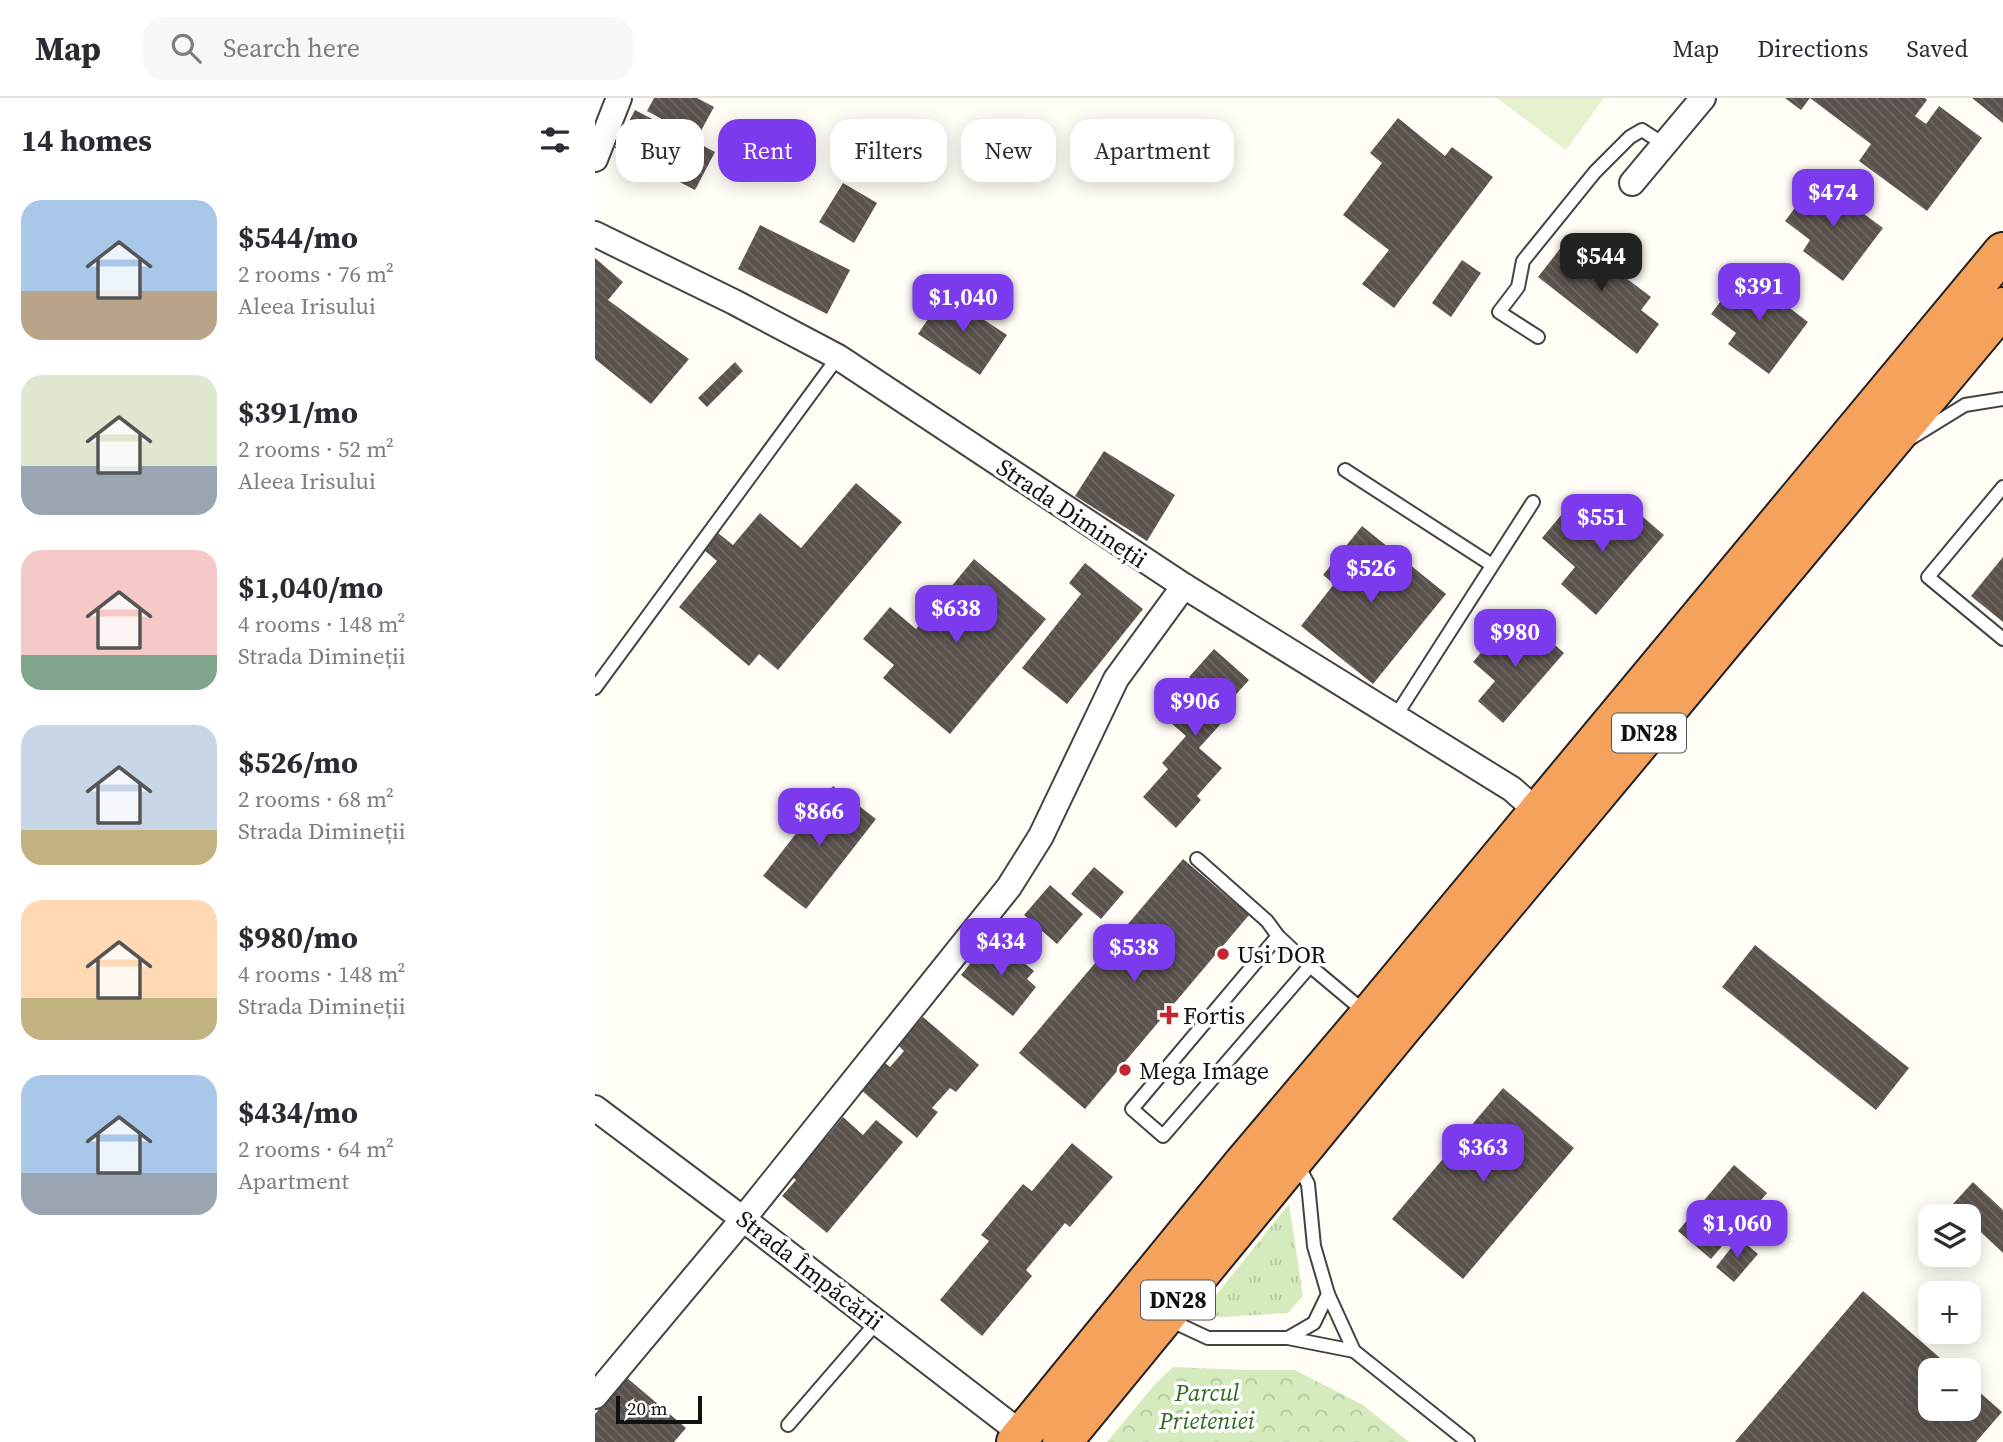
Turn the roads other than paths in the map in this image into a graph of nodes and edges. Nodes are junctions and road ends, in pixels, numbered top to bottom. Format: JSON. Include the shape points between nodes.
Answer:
{"nodes":[{"id":1,"x":619,"y":98,"type":"edge"},
{"id":2,"x":1703,"y":98,"type":"edge"},
{"id":3,"x":1665,"y":145,"type":"junction"},
{"id":4,"x":595,"y":159,"type":"edge"},
{"id":5,"x":1632,"y":183,"type":"dead end"},
{"id":6,"x":595,"y":234,"type":"edge"},
{"id":7,"x":2003,"y":252,"type":"edge"},
{"id":8,"x":2003,"y":307,"type":"edge"},
{"id":9,"x":1538,"y":337,"type":"dead end"},
{"id":10,"x":838,"y":357,"type":"junction"},
{"id":11,"x":2003,"y":399,"type":"edge"},
{"id":12,"x":1874,"y":461,"type":"junction"},
{"id":13,"x":1345,"y":470,"type":"dead end"},
{"id":14,"x":2003,"y":487,"type":"edge"},
{"id":15,"x":1533,"y":502,"type":"dead end"},
{"id":16,"x":1492,"y":565,"type":"junction"},
{"id":17,"x":1184,"y":586,"type":"junction"},
{"id":18,"x":2003,"y":639,"type":"edge"},
{"id":19,"x":595,"y":688,"type":"edge"},
{"id":20,"x":1395,"y":718,"type":"junction"},
{"id":21,"x":1538,"y":812,"type":"junction"},
{"id":22,"x":1197,"y":859,"type":"dead end"},
{"id":23,"x":1278,"y":936,"type":"junction"},
{"id":24,"x":1310,"y":966,"type":"junction"},
{"id":25,"x":1369,"y":1016,"type":"junction"},
{"id":26,"x":595,"y":1108,"type":"edge"},
{"id":27,"x":1295,"y":1158,"type":"junction"},
{"id":28,"x":1241,"y":1165,"type":"junction"},
{"id":29,"x":743,"y":1219,"type":"junction"},
{"id":30,"x":1214,"y":1221,"type":"dead end"},
{"id":31,"x":1328,"y":1294,"type":"junction"},
{"id":32,"x":1167,"y":1305,"type":"junction"},
{"id":33,"x":877,"y":1322,"type":"junction"},
{"id":34,"x":1288,"y":1338,"type":"junction"},
{"id":35,"x":1354,"y":1351,"type":"junction"},
{"id":36,"x":595,"y":1396,"type":"edge"},
{"id":37,"x":788,"y":1425,"type":"dead end"},
{"id":38,"x":1019,"y":1438,"type":"edge"},
{"id":39,"x":1062,"y":1442,"type":"edge"},
{"id":40,"x":1468,"y":1442,"type":"edge"}],
"edges":[{"from":1,"to":4,"type":"street"},
{"from":2,"to":3,"type":"street"},
{"from":3,"to":5,"type":"street"},
{"from":3,"to":9,"type":"lane","via":[[1642,130],[1630,137],[1595,172],[1523,261],[1518,287],[1499,312]]},
{"from":6,"to":10,"type":"street","name":"Strada Dimineții"},
{"from":7,"to":21,"type":"highway","number":"DN28"},
{"from":8,"to":12,"type":"highway","number":"DN28"},
{"from":10,"to":17,"type":"street","name":"Strada Dimineții"},
{"from":10,"to":19,"type":"lane"},
{"from":11,"to":12,"type":"lane","via":[[1965,405]]},
{"from":12,"to":27,"type":"highway","number":"DN28"},
{"from":13,"to":16,"type":"lane"},
{"from":14,"to":18,"type":"lane","via":[[1928,577]]},
{"from":15,"to":16,"type":"lane"},
{"from":16,"to":20,"type":"lane"},
{"from":17,"to":20,"type":"street","name":"Strada Dimineții"},
{"from":17,"to":29,"type":"street","via":[[1116,679],[1041,836],[1009,887]]},
{"from":20,"to":21,"type":"street","name":"Strada Dimineții","via":[[1512,789]]},
{"from":21,"to":25,"type":"highway","number":"DN28"},
{"from":22,"to":23,"type":"lane"},
{"from":23,"to":24,"type":"lane"},
{"from":23,"to":24,"type":"lane","via":[[1132,1109],[1163,1136]]},
{"from":24,"to":25,"type":"lane"},
{"from":25,"to":28,"type":"highway","number":"DN28"},
{"from":26,"to":29,"type":"street","name":"Strada Împăcării"},
{"from":27,"to":31,"type":"lane","via":[[1308,1184],[1314,1246]]},
{"from":27,"to":32,"type":"highway","number":"DN28"},
{"from":28,"to":30,"type":"lane"},
{"from":28,"to":38,"type":"highway","number":"DN28"},
{"from":29,"to":33,"type":"street","name":"Strada Împăcării"},
{"from":29,"to":36,"type":"street"},
{"from":31,"to":34,"type":"lane","via":[[1314,1323]]},
{"from":31,"to":35,"type":"lane"},
{"from":32,"to":34,"type":"lane","via":[[1178,1324],[1208,1338]]},
{"from":32,"to":39,"type":"highway","number":"DN28"},
{"from":33,"to":37,"type":"lane"},
{"from":33,"to":38,"type":"street","name":"Strada Împăcării"},
{"from":34,"to":35,"type":"lane"},
{"from":35,"to":40,"type":"lane"}]}
